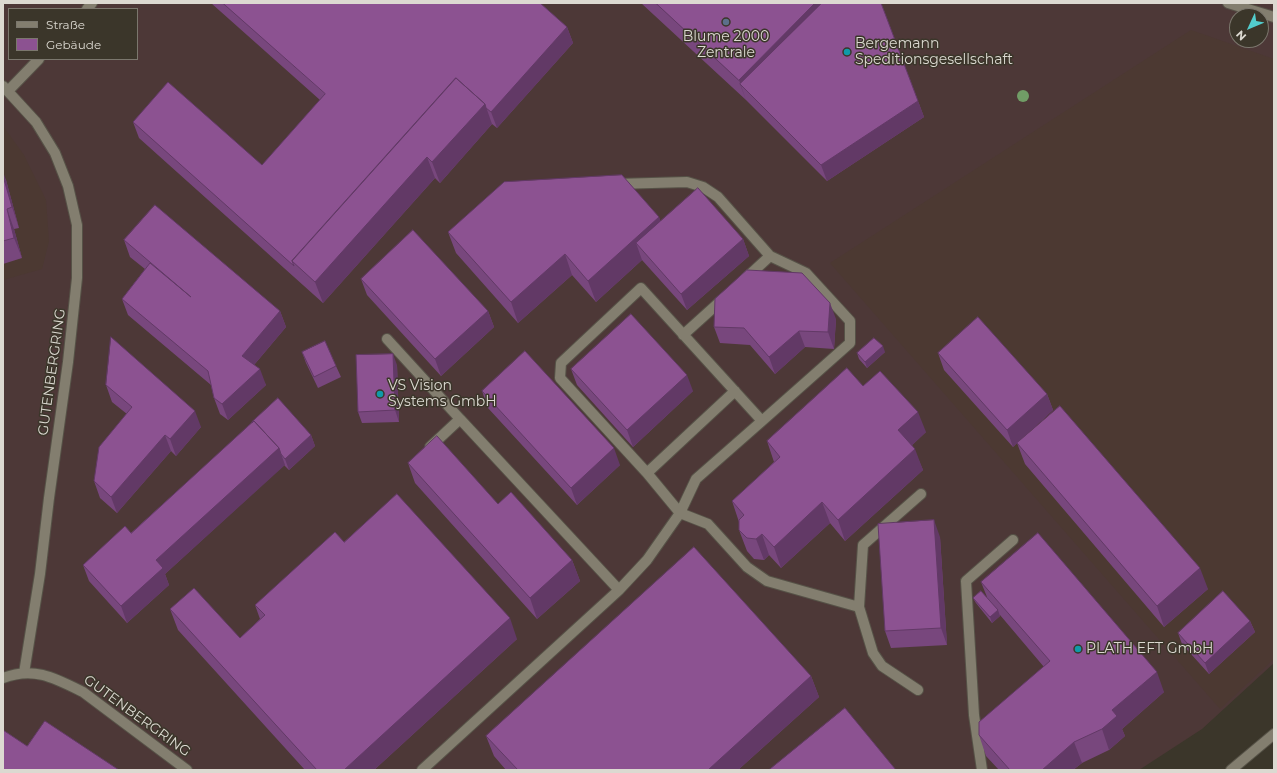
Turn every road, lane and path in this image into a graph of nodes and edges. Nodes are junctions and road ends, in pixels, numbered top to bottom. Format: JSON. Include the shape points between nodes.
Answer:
{"nodes":[{"id":1,"x":1228,"y":3,"type":"edge"},
{"id":2,"x":1274,"y":17,"type":"edge"},
{"id":3,"x":38,"y":60,"type":"edge"},
{"id":4,"x":6,"y":88,"type":"edge"},
{"id":5,"x":603,"y":185,"type":"edge"},
{"id":6,"x":770,"y":256,"type":"junction"},
{"id":7,"x":683,"y":335,"type":"junction"},
{"id":8,"x":387,"y":339,"type":"dead end"},
{"id":9,"x":735,"y":391,"type":"junction"},
{"id":10,"x":460,"y":419,"type":"junction"},
{"id":11,"x":762,"y":421,"type":"junction"},
{"id":12,"x":421,"y":455,"type":"edge"},
{"id":13,"x":647,"y":473,"type":"junction"},
{"id":14,"x":921,"y":494,"type":"dead end"},
{"id":15,"x":680,"y":513,"type":"junction"},
{"id":16,"x":1014,"y":540,"type":"dead end"},
{"id":17,"x":619,"y":590,"type":"junction"},
{"id":18,"x":859,"y":607,"type":"junction"},
{"id":19,"x":24,"y":674,"type":"junction"},
{"id":20,"x":3,"y":678,"type":"edge"},
{"id":21,"x":918,"y":690,"type":"dead end"},
{"id":22,"x":1274,"y":734,"type":"edge"},
{"id":23,"x":187,"y":770,"type":"edge"},
{"id":24,"x":422,"y":770,"type":"edge"},
{"id":25,"x":982,"y":770,"type":"edge"},
{"id":26,"x":1231,"y":770,"type":"edge"}],
"edges":[{"from":1,"to":2,"type":"street"},
{"from":3,"to":4,"type":"street","name":"GUTENBERGRING"},
{"from":4,"to":19,"type":"street","name":"GUTENBERGRING","via":[[36,122],[55,153],[68,186],[77,225],[76,291],[69,355]]},
{"from":5,"to":6,"type":"street","via":[[687,182],[703,187],[718,197]]},
{"from":6,"to":7,"type":"street"},
{"from":6,"to":11,"type":"street","via":[[806,273],[850,322],[850,343]]},
{"from":7,"to":9,"type":"street"},
{"from":7,"to":13,"type":"street","via":[[640,288],[561,363],[560,378]]},
{"from":8,"to":10,"type":"street"},
{"from":9,"to":11,"type":"street"},
{"from":9,"to":13,"type":"street"},
{"from":10,"to":12,"type":"street"},
{"from":10,"to":17,"type":"street"},
{"from":11,"to":15,"type":"street","via":[[696,479]]},
{"from":13,"to":15,"type":"street"},
{"from":14,"to":18,"type":"street","via":[[864,545]]},
{"from":15,"to":17,"type":"street","via":[[647,560]]},
{"from":15,"to":18,"type":"street","via":[[708,524],[747,567],[767,581]]},
{"from":16,"to":25,"type":"street","via":[[966,581],[974,715]]},
{"from":17,"to":24,"type":"street"},
{"from":18,"to":21,"type":"street","via":[[872,653],[882,666]]},
{"from":19,"to":20,"type":"street","name":"GUTENBERGRING"},
{"from":19,"to":23,"type":"street","name":"GUTENBERGRING","via":[[52,677],[82,692]]},
{"from":22,"to":26,"type":"street"}]}
